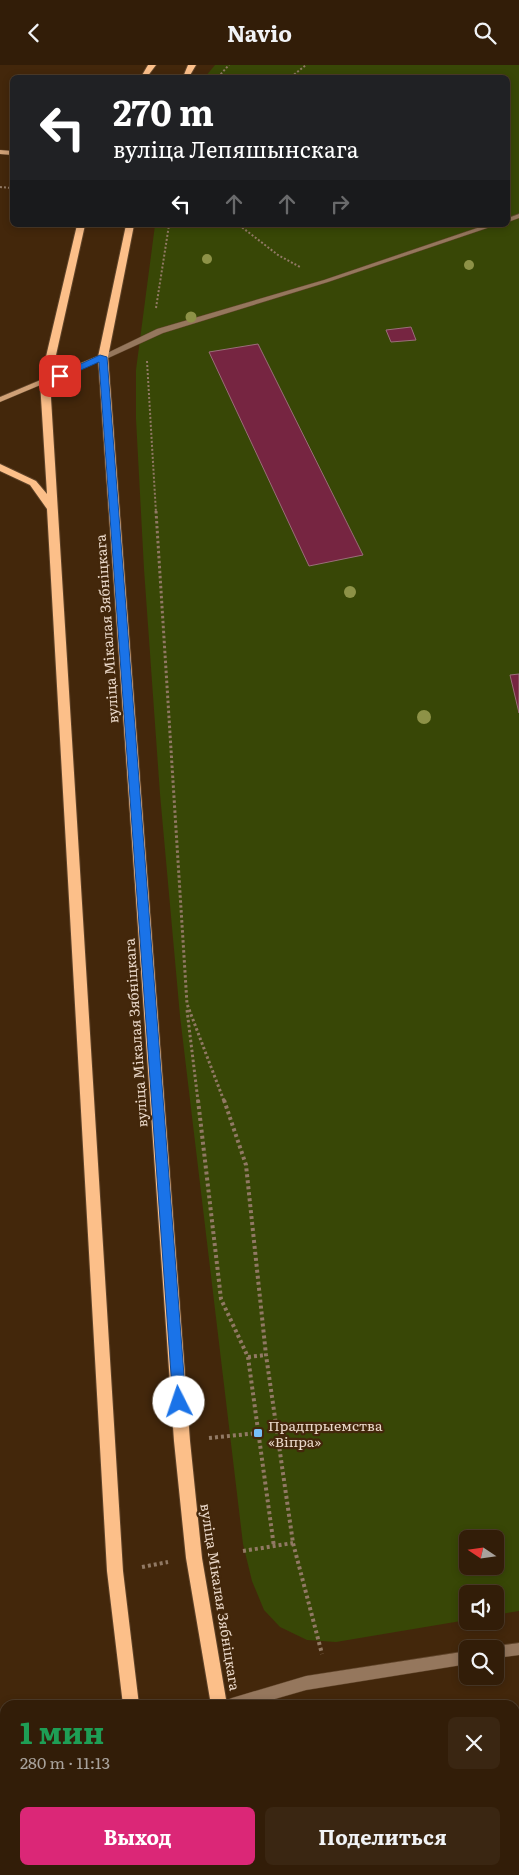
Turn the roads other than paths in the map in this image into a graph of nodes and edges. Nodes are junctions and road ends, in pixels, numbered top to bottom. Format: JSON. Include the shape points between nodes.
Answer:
{"nodes":[{"id":1,"x":81,"y":227,"type":"edge"},
{"id":2,"x":130,"y":227,"type":"edge"},
{"id":3,"x":487,"y":227,"type":"edge"},
{"id":4,"x":103,"y":357,"type":"junction"},
{"id":5,"x":45,"y":382,"type":"junction"},
{"id":6,"x":0,"y":400,"type":"edge"},
{"id":7,"x":0,"y":467,"type":"edge"},
{"id":8,"x":54,"y":511,"type":"junction"},
{"id":9,"x":519,"y":1649,"type":"edge"},
{"id":10,"x":504,"y":1652,"type":"edge"},
{"id":11,"x":459,"y":1658,"type":"edge"},
{"id":12,"x":130,"y":1700,"type":"edge"},
{"id":13,"x":218,"y":1700,"type":"edge"},
{"id":14,"x":249,"y":1700,"type":"edge"}],
"edges":[{"from":1,"to":5,"type":"main road"},
{"from":2,"to":4,"type":"main road","name":"вуліца Мікалая Зябніцкага"},
{"from":3,"to":4,"type":"street","via":[[326,281],[160,331]]},
{"from":4,"to":5,"type":"main road"},
{"from":4,"to":13,"type":"main road","name":"вуліца Мікалая Зябніцкага","via":[[182,1441],[194,1558]]},
{"from":5,"to":6,"type":"main road"},
{"from":5,"to":8,"type":"main road"},
{"from":7,"to":8,"type":"main road","via":[[33,483]]},
{"from":8,"to":12,"type":"main road","via":[[115,1571]]},
{"from":9,"to":10,"type":"street"},
{"from":11,"to":14,"type":"street","via":[[306,1683]]}]}
